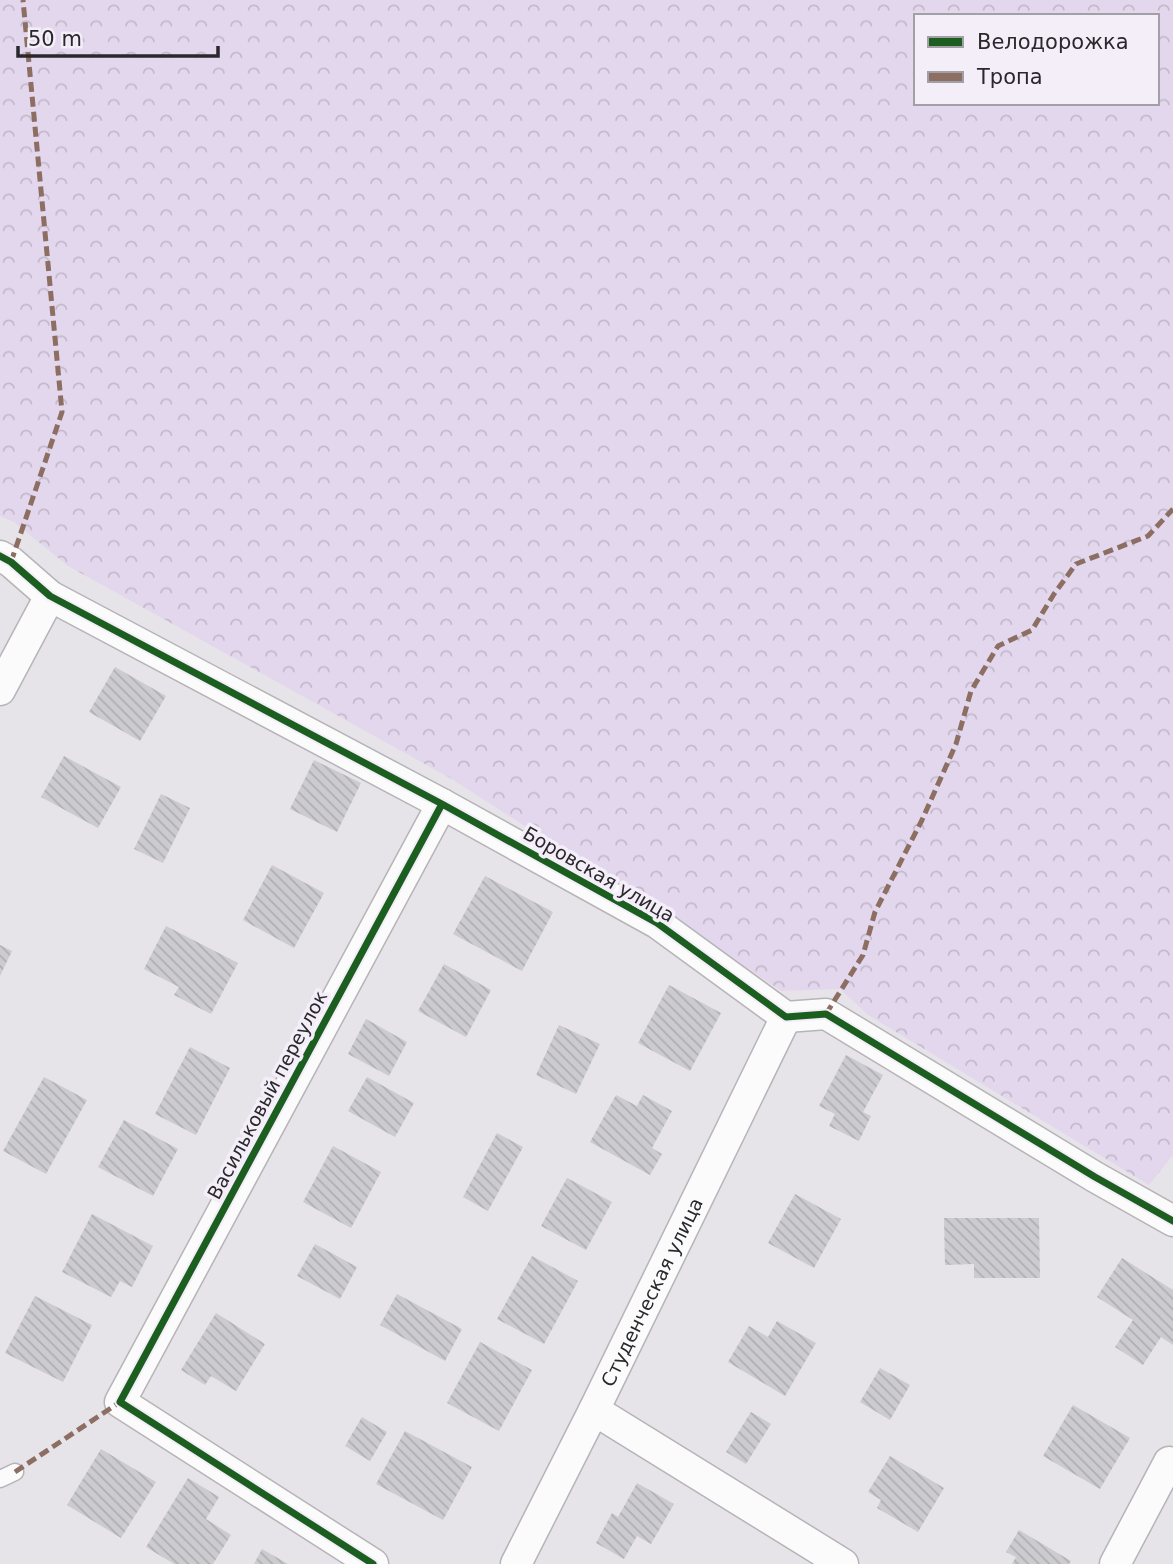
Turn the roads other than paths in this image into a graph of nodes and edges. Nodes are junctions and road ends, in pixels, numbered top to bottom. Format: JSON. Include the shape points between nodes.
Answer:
{"nodes":[{"id":1,"x":0,"y":556,"type":"edge"},
{"id":2,"x":50,"y":596,"type":"junction"},
{"id":3,"x":0,"y":690,"type":"edge"},
{"id":4,"x":442,"y":804,"type":"junction"},
{"id":5,"x":786,"y":1017,"type":"junction"},
{"id":6,"x":1173,"y":1222,"type":"edge"},
{"id":7,"x":594,"y":1410,"type":"junction"},
{"id":8,"x":1168,"y":1462,"type":"dead end"},
{"id":9,"x":15,"y":1472,"type":"dead end"},
{"id":10,"x":0,"y":1479,"type":"edge"},
{"id":11,"x":373,"y":1564,"type":"edge"},
{"id":12,"x":516,"y":1564,"type":"edge"},
{"id":13,"x":843,"y":1564,"type":"edge"},
{"id":14,"x":1115,"y":1564,"type":"edge"}],
"edges":[{"from":1,"to":2,"type":"street","name":"Боровская улица"},
{"from":2,"to":3,"type":"street"},
{"from":2,"to":4,"type":"street","name":"Боровская улица"},
{"from":4,"to":5,"type":"street","name":"Боровская улица","via":[[657,923]]},
{"from":4,"to":11,"type":"street","name":"Васильковый переулок","via":[[120,1402]]},
{"from":5,"to":6,"type":"street","via":[[826,1014]]},
{"from":5,"to":7,"type":"street","name":"Студенческая улица"},
{"from":7,"to":12,"type":"street","name":"Студенческая улица"},
{"from":7,"to":13,"type":"street"},
{"from":8,"to":14,"type":"street"},
{"from":9,"to":10,"type":"lane"}]}
